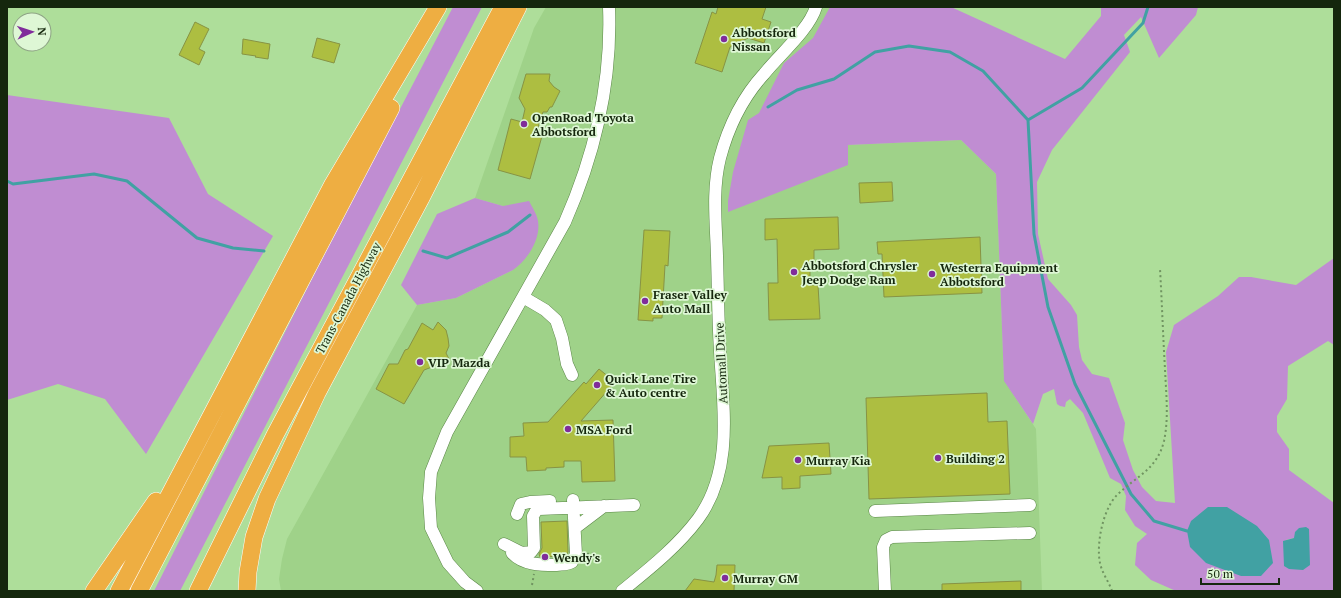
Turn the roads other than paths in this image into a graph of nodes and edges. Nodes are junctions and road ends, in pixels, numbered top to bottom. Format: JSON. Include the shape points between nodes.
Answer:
{"nodes":[{"id":1,"x":438,"y":7,"type":"edge"},
{"id":2,"x":443,"y":7,"type":"edge"},
{"id":3,"x":503,"y":7,"type":"edge"},
{"id":4,"x":518,"y":7,"type":"edge"},
{"id":5,"x":609,"y":7,"type":"edge"},
{"id":6,"x":816,"y":7,"type":"edge"},
{"id":7,"x":523,"y":297,"type":"junction"},
{"id":8,"x":572,"y":375,"type":"dead end"},
{"id":9,"x":194,"y":447,"type":"junction"},
{"id":10,"x":1030,"y":505,"type":"dead end"},
{"id":11,"x":604,"y":506,"type":"junction"},
{"id":12,"x":574,"y":507,"type":"junction"},
{"id":13,"x":875,"y":511,"type":"dead end"},
{"id":14,"x":517,"y":514,"type":"dead end"},
{"id":15,"x":575,"y":528,"type":"junction"},
{"id":16,"x":1030,"y":533,"type":"dead end"},
{"id":17,"x":94,"y":591,"type":"edge"},
{"id":18,"x":119,"y":591,"type":"edge"},
{"id":19,"x":139,"y":591,"type":"edge"},
{"id":20,"x":198,"y":591,"type":"edge"},
{"id":21,"x":247,"y":591,"type":"edge"},
{"id":22,"x":477,"y":591,"type":"edge"},
{"id":23,"x":622,"y":591,"type":"edge"},
{"id":24,"x":885,"y":591,"type":"edge"}],
"edges":[{"from":1,"to":9,"type":"highway","via":[[333,184]]},
{"from":2,"to":19,"type":"highway"},
{"from":3,"to":20,"type":"highway","name":"Trans-Canada Highway","via":[[279,428]]},
{"from":4,"to":21,"type":"highway","via":[[421,198],[317,393],[268,499],[254,537]]},
{"from":5,"to":7,"type":"street","via":[[606,82],[588,164],[565,222]]},
{"from":6,"to":23,"type":"street","name":"Automall Drive","via":[[802,31],[763,74],[741,105],[720,158],[715,190],[724,426],[723,457],[715,488],[699,518],[677,543]]},
{"from":7,"to":8,"type":"street","via":[[556,320]]},
{"from":7,"to":22,"type":"street","via":[[447,432],[431,472],[431,528],[448,563],[464,582]]},
{"from":9,"to":17,"type":"highway"},
{"from":9,"to":18,"type":"highway"},
{"from":10,"to":13,"type":"street"},
{"from":11,"to":12,"type":"street"},
{"from":11,"to":12,"type":"street","via":[[634,505],[628,498]]},
{"from":11,"to":15,"type":"street"},
{"from":12,"to":14,"type":"street","via":[[530,502],[521,504]]},
{"from":12,"to":15,"type":"street"},
{"from":12,"to":15,"type":"street","via":[[536,510],[533,516],[534,548],[531,552],[522,553],[504,544],[513,555],[532,564],[570,564],[576,554]]},
{"from":16,"to":24,"type":"street","via":[[892,537],[886,540],[883,547]]}]}
